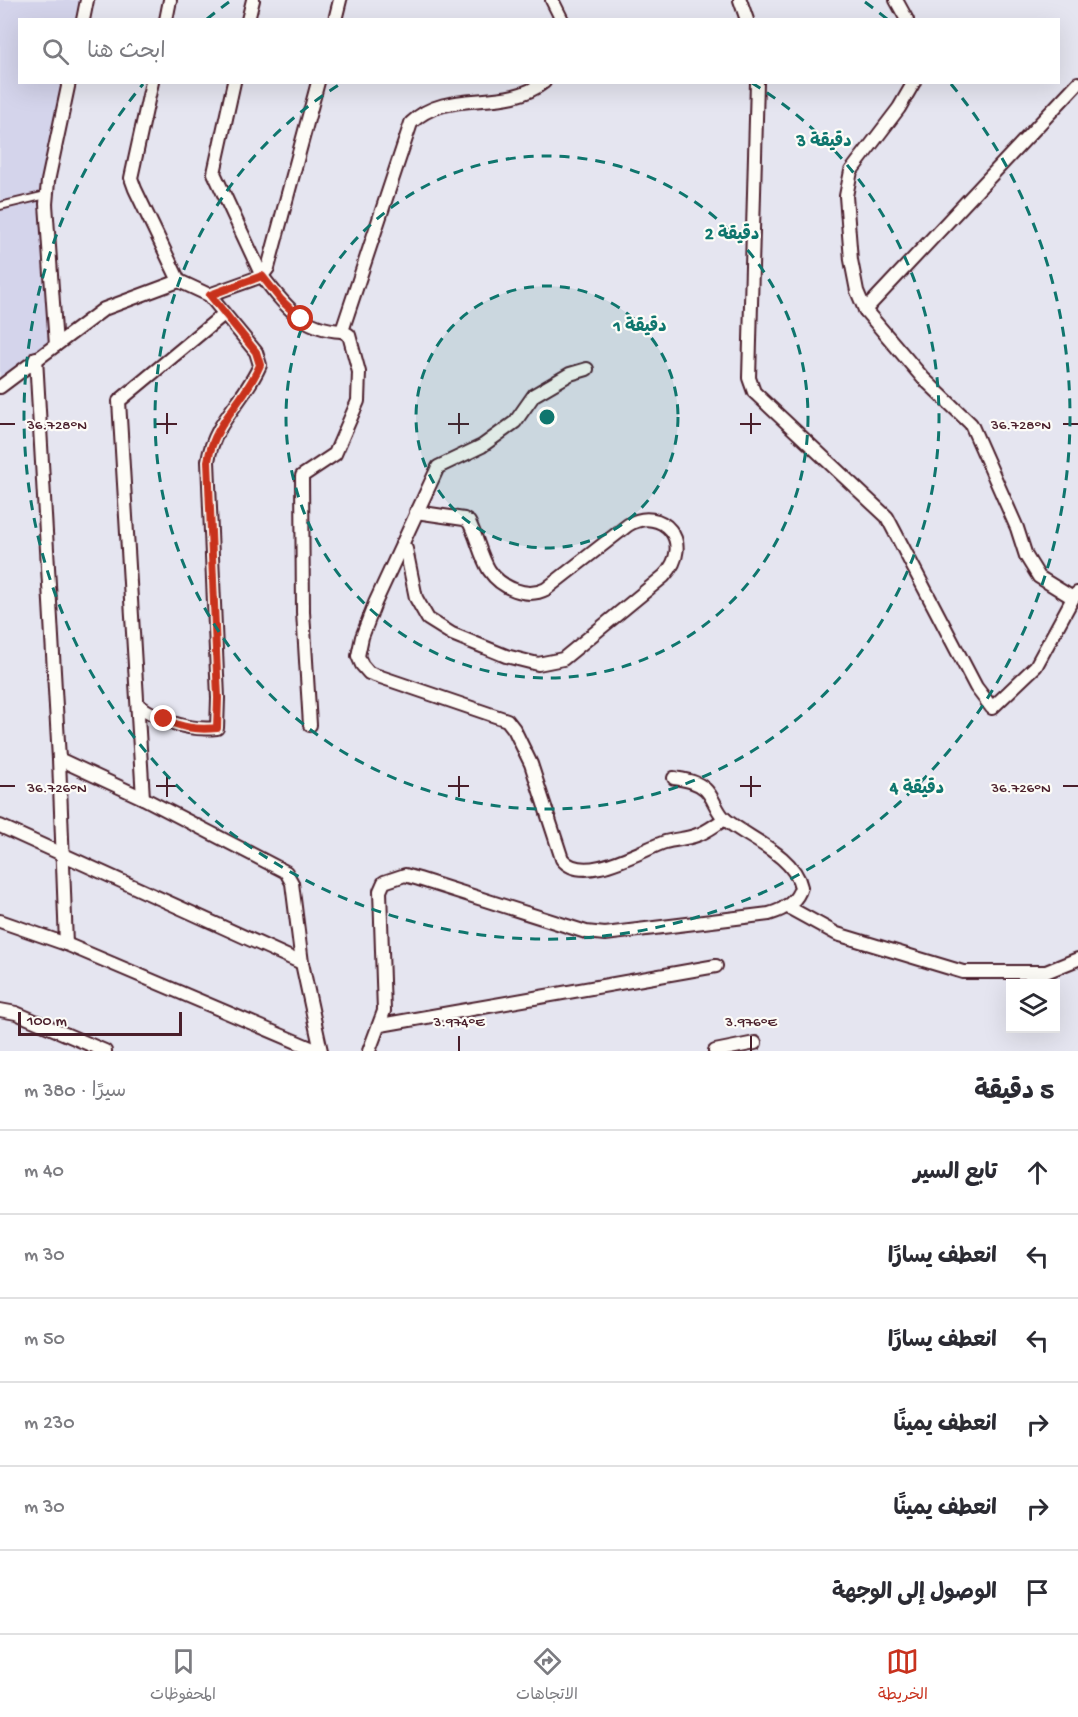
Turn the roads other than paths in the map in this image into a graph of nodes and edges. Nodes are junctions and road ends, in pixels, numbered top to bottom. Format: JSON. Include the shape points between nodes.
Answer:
{"nodes":[{"id":1,"x":87,"y":0,"type":"edge"},
{"id":2,"x":170,"y":0,"type":"edge"},
{"id":3,"x":253,"y":0,"type":"edge"},
{"id":4,"x":340,"y":0,"type":"edge"},
{"id":5,"x":552,"y":0,"type":"edge"},
{"id":6,"x":740,"y":0,"type":"edge"},
{"id":7,"x":896,"y":0,"type":"edge"},
{"id":8,"x":83,"y":18,"type":"edge"},
{"id":9,"x":166,"y":18,"type":"edge"},
{"id":10,"x":248,"y":18,"type":"edge"},
{"id":11,"x":335,"y":18,"type":"edge"},
{"id":12,"x":561,"y":18,"type":"edge"},
{"id":13,"x":746,"y":18,"type":"edge"},
{"id":14,"x":906,"y":18,"type":"edge"},
{"id":15,"x":1078,"y":83,"type":"edge"},
{"id":16,"x":69,"y":84,"type":"edge"},
{"id":17,"x":152,"y":84,"type":"edge"},
{"id":18,"x":234,"y":84,"type":"edge"},
{"id":19,"x":317,"y":84,"type":"edge"},
{"id":20,"x":540,"y":84,"type":"edge"},
{"id":21,"x":757,"y":84,"type":"edge"},
{"id":22,"x":913,"y":84,"type":"edge"},
{"id":23,"x":47,"y":195,"type":"junction"},
{"id":24,"x":0,"y":206,"type":"edge"},
{"id":25,"x":262,"y":276,"type":"junction"},
{"id":26,"x":179,"y":281,"type":"junction"},
{"id":27,"x":210,"y":295,"type":"junction"},
{"id":28,"x":865,"y":310,"type":"junction"},
{"id":29,"x":224,"y":314,"type":"junction"},
{"id":30,"x":342,"y":331,"type":"junction"},
{"id":31,"x":56,"y":345,"type":"junction"},
{"id":32,"x":36,"y":358,"type":"junction"},
{"id":33,"x":587,"y":369,"type":"dead end"},
{"id":34,"x":0,"y":387,"type":"edge"},
{"id":35,"x":416,"y":512,"type":"junction"},
{"id":36,"x":402,"y":544,"type":"junction"},
{"id":37,"x":1076,"y":595,"type":"edge"},
{"id":38,"x":138,"y":705,"type":"junction"},
{"id":39,"x":310,"y":724,"type":"dead end"},
{"id":40,"x":59,"y":759,"type":"junction"},
{"id":41,"x":675,"y":778,"type":"dead end"},
{"id":42,"x":143,"y":798,"type":"junction"},
{"id":43,"x":725,"y":819,"type":"junction"},
{"id":44,"x":0,"y":826,"type":"edge"},
{"id":45,"x":64,"y":854,"type":"junction"},
{"id":46,"x":786,"y":906,"type":"junction"},
{"id":47,"x":0,"y":921,"type":"edge"},
{"id":48,"x":66,"y":944,"type":"junction"},
{"id":49,"x":1078,"y":959,"type":"edge"},
{"id":50,"x":302,"y":963,"type":"junction"},
{"id":51,"x":716,"y":966,"type":"dead end"},
{"id":52,"x":0,"y":1010,"type":"edge"},
{"id":53,"x":381,"y":1025,"type":"junction"},
{"id":54,"x":756,"y":1043,"type":"dead end"},
{"id":55,"x":105,"y":1051,"type":"edge"},
{"id":56,"x":319,"y":1051,"type":"edge"},
{"id":57,"x":369,"y":1051,"type":"edge"},
{"id":58,"x":715,"y":1051,"type":"edge"}],
"edges":[{"from":1,"to":8,"type":"street"},
{"from":2,"to":9,"type":"street"},
{"from":3,"to":10,"type":"street"},
{"from":4,"to":11,"type":"street"},
{"from":5,"to":12,"type":"street"},
{"from":6,"to":13,"type":"street"},
{"from":7,"to":14,"type":"street"},
{"from":15,"to":28,"type":"street"},
{"from":16,"to":23,"type":"street"},
{"from":17,"to":26,"type":"street","via":[[131,178]]},
{"from":18,"to":25,"type":"street","via":[[214,169]]},
{"from":19,"to":25,"type":"street","via":[[268,268]]},
{"from":20,"to":30,"type":"street","via":[[517,97],[430,108],[411,123]]},
{"from":21,"to":37,"type":"street","via":[[749,378],[754,392],[887,517],[976,687],[992,708],[1036,666]]},
{"from":22,"to":28,"type":"street","via":[[851,171],[846,196],[851,260]]},
{"from":23,"to":24,"type":"lane"},
{"from":23,"to":31,"type":"street","via":[[47,250]]},
{"from":25,"to":27,"type":"street"},
{"from":25,"to":30,"type":"street","via":[[301,319],[320,330]]},
{"from":26,"to":27,"type":"street"},
{"from":26,"to":31,"type":"street","via":[[104,309]]},
{"from":27,"to":29,"type":"street"},
{"from":28,"to":37,"type":"street","via":[[923,378],[971,424],[1038,577]]},
{"from":29,"to":38,"type":"street","via":[[119,401]]},
{"from":29,"to":38,"type":"street","via":[[256,352],[260,365],[239,403],[219,426],[208,461],[217,728],[180,727]]},
{"from":30,"to":39,"type":"street","via":[[349,335],[356,354],[358,401],[335,454],[302,476],[303,612]]},
{"from":31,"to":32,"type":"street"},
{"from":32,"to":34,"type":"street"},
{"from":32,"to":40,"type":"street"},
{"from":33,"to":35,"type":"street","via":[[534,395],[515,422],[482,446],[438,466]]},
{"from":35,"to":36,"type":"street"},
{"from":35,"to":36,"type":"street","via":[[469,522],[490,572],[527,594],[546,589],[641,519],[669,529],[677,545],[677,559],[664,576],[563,658],[538,664],[496,652],[452,634],[428,619],[416,598]]},
{"from":36,"to":43,"type":"street","via":[[362,637],[358,656],[362,665],[369,673],[507,720],[527,756],[566,865],[575,869],[602,866],[663,843],[699,835]]},
{"from":38,"to":42,"type":"street"},
{"from":40,"to":42,"type":"street"},
{"from":40,"to":45,"type":"street"},
{"from":41,"to":43,"type":"street","via":[[695,782],[705,789]]},
{"from":42,"to":50,"type":"street","via":[[286,872],[292,883]]},
{"from":43,"to":46,"type":"street","via":[[797,874],[799,894]]},
{"from":44,"to":45,"type":"street"},
{"from":45,"to":48,"type":"street"},
{"from":45,"to":50,"type":"street"},
{"from":46,"to":49,"type":"street","via":[[837,934],[963,972],[1046,972]]},
{"from":46,"to":53,"type":"street","via":[[769,914],[620,932],[586,932],[419,879],[396,876],[384,882],[380,891],[384,999]]},
{"from":47,"to":48,"type":"street"},
{"from":48,"to":56,"type":"street"},
{"from":50,"to":56,"type":"street"},
{"from":51,"to":53,"type":"street"},
{"from":52,"to":55,"type":"street","via":[[16,1013]]},
{"from":53,"to":57,"type":"street"},
{"from":54,"to":58,"type":"street"}]}
